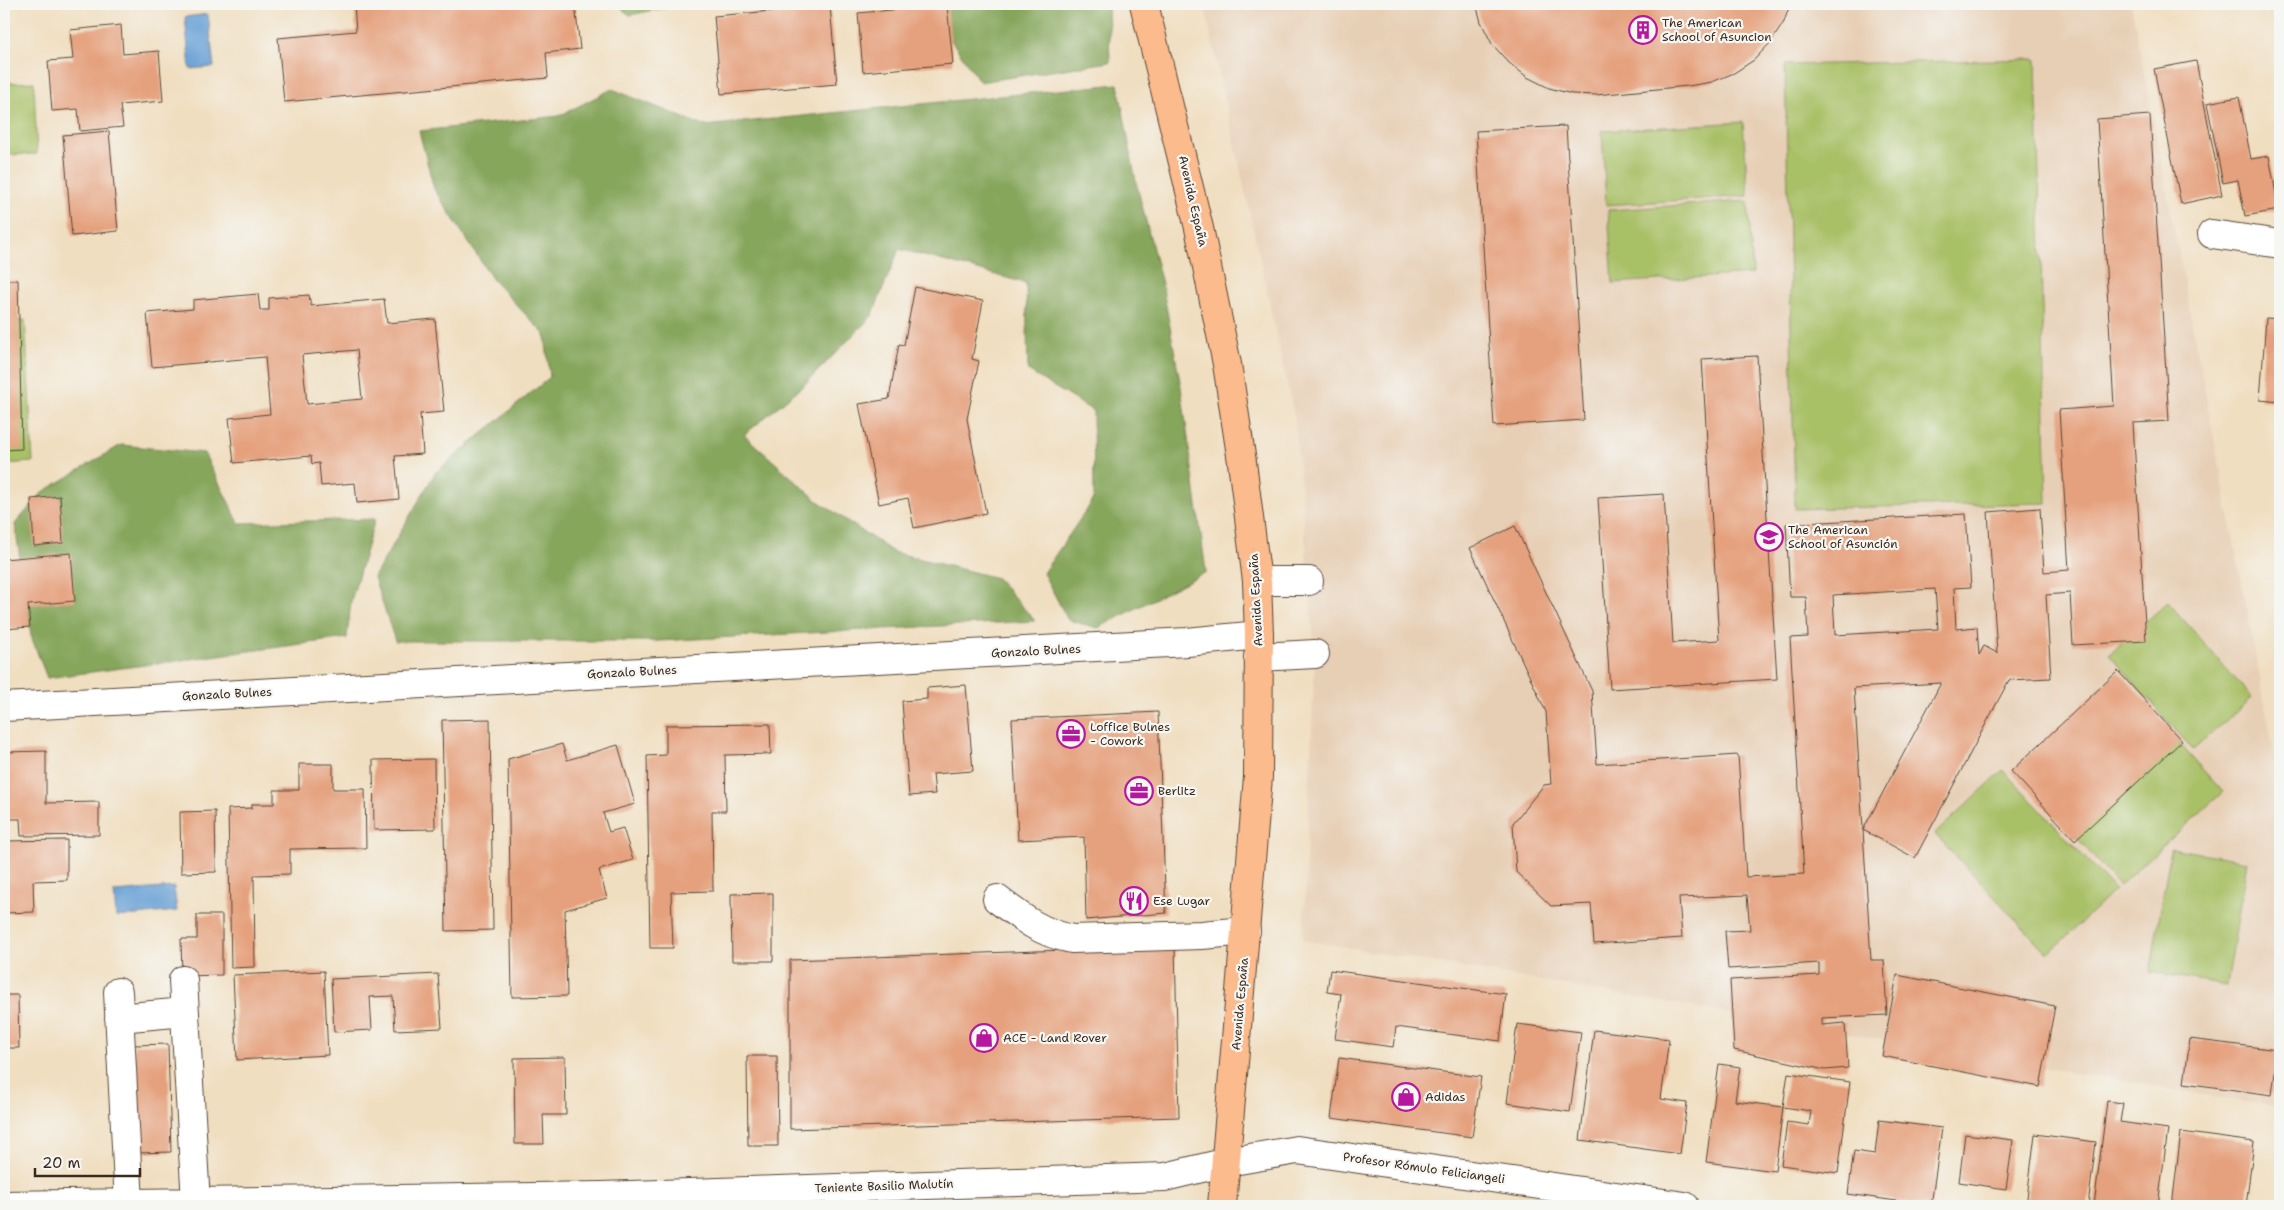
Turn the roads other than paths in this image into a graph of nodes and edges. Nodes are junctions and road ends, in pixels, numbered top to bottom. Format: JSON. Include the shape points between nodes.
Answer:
{"nodes":[{"id":1,"x":1144,"y":4,"type":"edge"},
{"id":2,"x":2212,"y":234,"type":"dead end"},
{"id":3,"x":2280,"y":244,"type":"edge"},
{"id":4,"x":1257,"y":581,"type":"junction"},
{"id":5,"x":1309,"y":581,"type":"dead end"},
{"id":6,"x":1259,"y":646,"type":"junction"},
{"id":7,"x":1315,"y":654,"type":"dead end"},
{"id":8,"x":4,"y":706,"type":"edge"},
{"id":9,"x":997,"y":900,"type":"dead end"},
{"id":10,"x":1246,"y":931,"type":"junction"},
{"id":11,"x":183,"y":980,"type":"dead end"},
{"id":12,"x":185,"y":1012,"type":"junction"},
{"id":13,"x":1227,"y":1162,"type":"junction"},
{"id":14,"x":1165,"y":1177,"type":"joint"},
{"id":15,"x":600,"y":1201,"type":"edge"},
{"id":16,"x":196,"y":1202,"type":"junction"},
{"id":17,"x":129,"y":1204,"type":"junction"},
{"id":18,"x":4,"y":1205,"type":"edge"},
{"id":19,"x":1222,"y":1206,"type":"edge"},
{"id":20,"x":1685,"y":1206,"type":"edge"}],
"edges":[{"from":1,"to":4,"type":"main road","name":"Avenida España","via":[[1199,228],[1227,364]]},
{"from":2,"to":3,"type":"street"},
{"from":4,"to":5,"type":"street"},
{"from":4,"to":6,"type":"main road","name":"Avenida España"},
{"from":6,"to":7,"type":"street","name":"Gonzalo Bulnes"},
{"from":6,"to":8,"type":"street","name":"Gonzalo Bulnes","via":[[1178,643]]},
{"from":6,"to":10,"type":"main road","name":"Avenida España","via":[[1258,778]]},
{"from":9,"to":10,"type":"street","via":[[1052,935],[1072,939]]},
{"from":10,"to":13,"type":"main road","name":"Avenida España"},
{"from":11,"to":12,"type":"street"},
{"from":12,"to":16,"type":"street"},
{"from":12,"to":17,"type":"street","via":[[119,1005]]},
{"from":13,"to":14,"type":"street","name":"Profesor Rómulo Feliciangeli"},
{"from":13,"to":19,"type":"main road","name":"Avenida España"},
{"from":13,"to":20,"type":"street","name":"Profesor Rómulo Feliciangeli","via":[[1297,1150]]},
{"from":14,"to":15,"type":"street","name":"Teniente Basilio Malutín"},
{"from":15,"to":16,"type":"street","name":"Teniente Basilio Malutín"},
{"from":16,"to":17,"type":"street","name":"Teniente Basilio Malutín"},
{"from":17,"to":18,"type":"street","name":"Teniente Basilio Malutín"}]}
